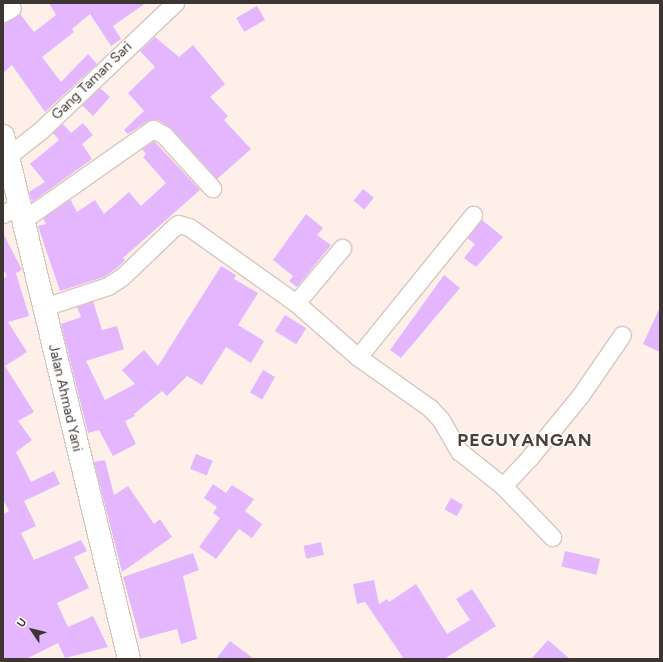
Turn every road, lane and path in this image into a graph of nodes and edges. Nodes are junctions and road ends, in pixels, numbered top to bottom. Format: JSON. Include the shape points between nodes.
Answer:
{"nodes":[{"id":1,"x":174,"y":3,"type":"edge"},
{"id":2,"x":3,"y":136,"type":"edge"},
{"id":3,"x":6,"y":158,"type":"edge"},
{"id":4,"x":212,"y":188,"type":"dead end"},
{"id":5,"x":15,"y":212,"type":"edge"},
{"id":6,"x":473,"y":215,"type":"dead end"},
{"id":7,"x":342,"y":248,"type":"dead end"},
{"id":8,"x":296,"y":303,"type":"junction"},
{"id":9,"x":44,"y":307,"type":"junction"},
{"id":10,"x":622,"y":335,"type":"dead end"},
{"id":11,"x":358,"y":357,"type":"junction"},
{"id":12,"x":503,"y":486,"type":"junction"},
{"id":13,"x":552,"y":537,"type":"dead end"},
{"id":14,"x":128,"y":659,"type":"edge"}],
"edges":[{"from":1,"to":3,"type":"street","name":"Gang Taman Sari","via":[[41,130]]},
{"from":2,"to":3,"type":"main road","name":"Jalan Ahmad Yani"},
{"from":3,"to":5,"type":"main road","name":"Jalan Ahmad Yani"},
{"from":4,"to":5,"type":"street","via":[[164,135],[153,129]]},
{"from":5,"to":9,"type":"main road","name":"Jalan Ahmad Yani"},
{"from":6,"to":11,"type":"street"},
{"from":7,"to":8,"type":"street"},
{"from":8,"to":9,"type":"street","via":[[189,227],[178,224],[122,277],[108,286]]},
{"from":8,"to":11,"type":"street"},
{"from":9,"to":14,"type":"main road","name":"Jalan Ahmad Yani"},
{"from":10,"to":12,"type":"street","via":[[575,402],[530,458]]},
{"from":11,"to":12,"type":"street","via":[[430,408],[459,451]]},
{"from":12,"to":13,"type":"street"}]}
